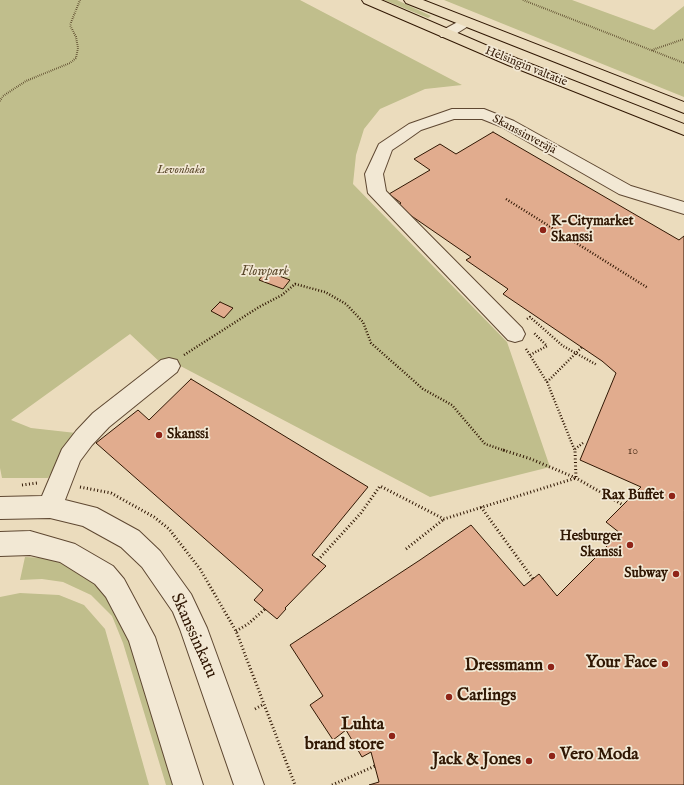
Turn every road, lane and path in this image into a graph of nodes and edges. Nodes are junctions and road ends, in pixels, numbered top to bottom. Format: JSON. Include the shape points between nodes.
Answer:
{"nodes":[{"id":1,"x":80,"y":0,"type":"edge"},
{"id":2,"x":369,"y":0,"type":"edge"},
{"id":3,"x":411,"y":0,"type":"edge"},
{"id":4,"x":523,"y":0,"type":"edge"},
{"id":5,"x":465,"y":22,"type":"junction"},
{"id":6,"x":446,"y":34,"type":"junction"},
{"id":7,"x":684,"y":39,"type":"edge"},
{"id":8,"x":652,"y":50,"type":"junction"},
{"id":9,"x":684,"y":62,"type":"edge"},
{"id":10,"x":0,"y":101,"type":"edge"},
{"id":11,"x":684,"y":108,"type":"edge"},
{"id":12,"x":684,"y":130,"type":"edge"},
{"id":13,"x":506,"y":199,"type":"dead end"},
{"id":14,"x":684,"y":208,"type":"edge"},
{"id":15,"x":648,"y":288,"type":"dead end"},
{"id":16,"x":523,"y":328,"type":"junction"},
{"id":17,"x":582,"y":347,"type":"dead end"},
{"id":18,"x":575,"y":354,"type":"junction"},
{"id":19,"x":530,"y":355,"type":"junction"},
{"id":20,"x":597,"y":364,"type":"dead end"},
{"id":21,"x":170,"y":366,"type":"joint"},
{"id":22,"x":547,"y":382,"type":"junction"},
{"id":23,"x":583,"y":443,"type":"dead end"},
{"id":24,"x":575,"y":449,"type":"junction"},
{"id":25,"x":576,"y":478,"type":"junction"},
{"id":26,"x":623,"y":505,"type":"dead end"},
{"id":27,"x":50,"y":507,"type":"junction"},
{"id":28,"x":481,"y":507,"type":"junction"},
{"id":29,"x":0,"y":508,"type":"edge"},
{"id":30,"x":444,"y":519,"type":"junction"},
{"id":31,"x":0,"y":544,"type":"edge"},
{"id":32,"x":406,"y":549,"type":"dead end"},
{"id":33,"x":318,"y":560,"type":"dead end"},
{"id":34,"x":533,"y":579,"type":"dead end"},
{"id":35,"x":265,"y":609,"type":"dead end"},
{"id":36,"x":236,"y":631,"type":"dead end"},
{"id":37,"x":264,"y":704,"type":"dead end"},
{"id":38,"x":255,"y":709,"type":"dead end"},
{"id":39,"x":375,"y":766,"type":"dead end"},
{"id":40,"x":188,"y":785,"type":"edge"},
{"id":41,"x":249,"y":785,"type":"edge"},
{"id":42,"x":332,"y":785,"type":"edge"}],
"edges":[{"from":1,"to":10,"type":"path","via":[[70,25],[76,37],[76,58],[70,63],[26,81],[3,96]]},
{"from":2,"to":6,"type":"highway","name":"Helsingin valtatie"},
{"from":3,"to":5,"type":"highway","name":"Helsingin valtatie"},
{"from":4,"to":8,"type":"path"},
{"from":5,"to":6,"type":"street"},
{"from":5,"to":11,"type":"highway","name":"Helsingin valtatie"},
{"from":6,"to":12,"type":"highway","name":"Helsingin valtatie"},
{"from":7,"to":8,"type":"path"},
{"from":8,"to":9,"type":"path"},
{"from":13,"to":15,"type":"path"},
{"from":14,"to":16,"type":"street","name":"Skanssinveräjä","via":[[625,190],[508,124],[484,114],[452,114],[415,127],[385,148],[374,174],[376,193]]},
{"from":16,"to":18,"type":"path","via":[[530,317]]},
{"from":16,"to":19,"type":"path"},
{"from":16,"to":19,"type":"path","via":[[547,346]]},
{"from":17,"to":18,"type":"path"},
{"from":18,"to":20,"type":"path"},
{"from":18,"to":22,"type":"path"},
{"from":19,"to":22,"type":"path"},
{"from":21,"to":25,"type":"path","via":[[259,307],[282,296],[295,284],[325,292],[346,304],[363,322],[371,343],[423,389],[452,405],[485,444],[531,459]]},
{"from":21,"to":27,"type":"street","via":[[101,420],[84,438],[70,456]]},
{"from":22,"to":24,"type":"path"},
{"from":23,"to":24,"type":"path"},
{"from":24,"to":25,"type":"path"},
{"from":25,"to":26,"type":"path"},
{"from":25,"to":28,"type":"path"},
{"from":27,"to":29,"type":"street","name":"Skanssinkatu"},
{"from":27,"to":41,"type":"street","name":"Skanssinkatu","via":[[88,516],[106,525],[130,539],[161,571],[182,602],[193,628]]},
{"from":28,"to":30,"type":"path"},
{"from":28,"to":34,"type":"path"},
{"from":30,"to":32,"type":"path"},
{"from":30,"to":33,"type":"path","via":[[380,486],[361,513]]},
{"from":31,"to":40,"type":"street","via":[[30,543],[66,552],[92,566],[115,588],[141,637]]},
{"from":35,"to":36,"type":"path"},
{"from":37,"to":38,"type":"path"},
{"from":39,"to":42,"type":"path"}]}
